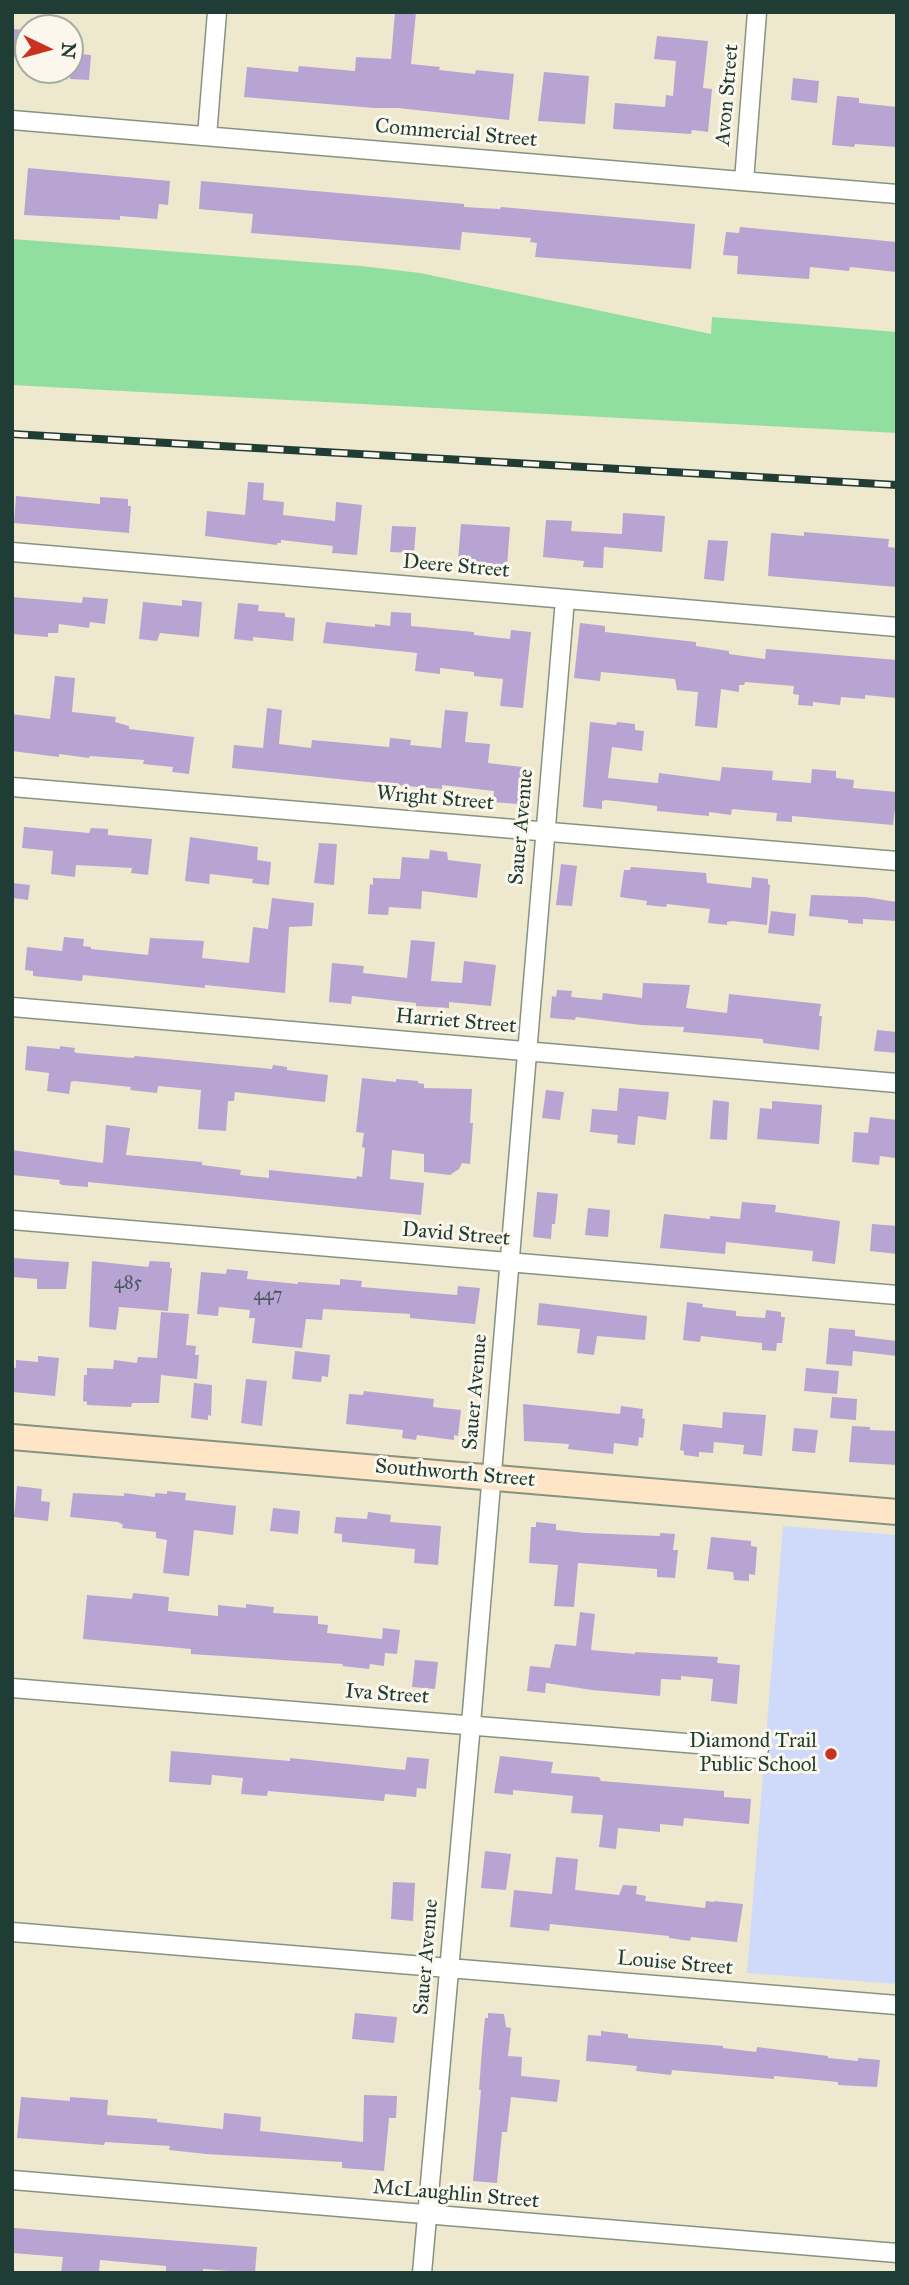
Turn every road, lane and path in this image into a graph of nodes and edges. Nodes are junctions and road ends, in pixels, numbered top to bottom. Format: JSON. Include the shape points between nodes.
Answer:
{"nodes":[{"id":1,"x":217,"y":12,"type":"edge"},
{"id":2,"x":757,"y":12,"type":"edge"},
{"id":3,"x":12,"y":120,"type":"edge"},
{"id":4,"x":208,"y":136,"type":"junction"},
{"id":5,"x":744,"y":181,"type":"junction"},
{"id":6,"x":897,"y":194,"type":"edge"},
{"id":7,"x":12,"y":552,"type":"edge"},
{"id":8,"x":565,"y":599,"type":"junction"},
{"id":9,"x":897,"y":627,"type":"edge"},
{"id":10,"x":12,"y":787,"type":"edge"},
{"id":11,"x":545,"y":831,"type":"junction"},
{"id":12,"x":897,"y":861,"type":"edge"},
{"id":13,"x":12,"y":1007,"type":"edge"},
{"id":14,"x":526,"y":1051,"type":"junction"},
{"id":15,"x":897,"y":1083,"type":"edge"},
{"id":16,"x":12,"y":1220,"type":"edge"},
{"id":17,"x":509,"y":1262,"type":"junction"},
{"id":18,"x":897,"y":1295,"type":"edge"},
{"id":19,"x":12,"y":1437,"type":"edge"},
{"id":20,"x":492,"y":1476,"type":"junction"},
{"id":21,"x":897,"y":1512,"type":"edge"},
{"id":22,"x":12,"y":1688,"type":"edge"},
{"id":23,"x":471,"y":1724,"type":"junction"},
{"id":24,"x":759,"y":1749,"type":"dead end"},
{"id":25,"x":12,"y":1932,"type":"edge"},
{"id":26,"x":449,"y":1969,"type":"junction"},
{"id":27,"x":897,"y":2005,"type":"edge"},
{"id":28,"x":12,"y":2180,"type":"edge"},
{"id":29,"x":427,"y":2215,"type":"junction"},
{"id":30,"x":897,"y":2253,"type":"edge"},
{"id":31,"x":422,"y":2273,"type":"edge"}],
"edges":[{"from":1,"to":4,"type":"street"},
{"from":2,"to":5,"type":"street","name":"Avon Street"},
{"from":3,"to":4,"type":"street","name":"Commercial Street"},
{"from":4,"to":5,"type":"street","name":"Commercial Street"},
{"from":5,"to":6,"type":"street","name":"Commercial Street"},
{"from":7,"to":8,"type":"street","name":"Deere Street"},
{"from":8,"to":9,"type":"street","name":"Deere Street"},
{"from":8,"to":11,"type":"street","name":"Sauer Avenue"},
{"from":10,"to":11,"type":"street","name":"Wright Street"},
{"from":11,"to":12,"type":"street","name":"Wright Street"},
{"from":11,"to":14,"type":"street","name":"Sauer Avenue"},
{"from":13,"to":14,"type":"street","name":"Harriet Street"},
{"from":14,"to":15,"type":"street","name":"Harriet Street"},
{"from":14,"to":17,"type":"street","name":"Sauer Avenue"},
{"from":16,"to":17,"type":"street","name":"David Street"},
{"from":17,"to":18,"type":"street","name":"David Street"},
{"from":17,"to":20,"type":"street","name":"Sauer Avenue"},
{"from":19,"to":20,"type":"main road","name":"Southworth Street"},
{"from":20,"to":21,"type":"main road","name":"Southworth Street"},
{"from":20,"to":23,"type":"street","name":"Sauer Avenue"},
{"from":22,"to":23,"type":"street","name":"Iva Street"},
{"from":23,"to":24,"type":"street","name":"Iva Street"},
{"from":23,"to":26,"type":"street","name":"Sauer Avenue"},
{"from":25,"to":26,"type":"street","name":"Louise Street"},
{"from":26,"to":27,"type":"street","name":"Louise Street"},
{"from":26,"to":29,"type":"street","name":"Sauer Avenue"},
{"from":28,"to":29,"type":"street","name":"McLaughlin Street"},
{"from":29,"to":30,"type":"street","name":"McLaughlin Street"},
{"from":29,"to":31,"type":"street","name":"Sauer Avenue"}]}
